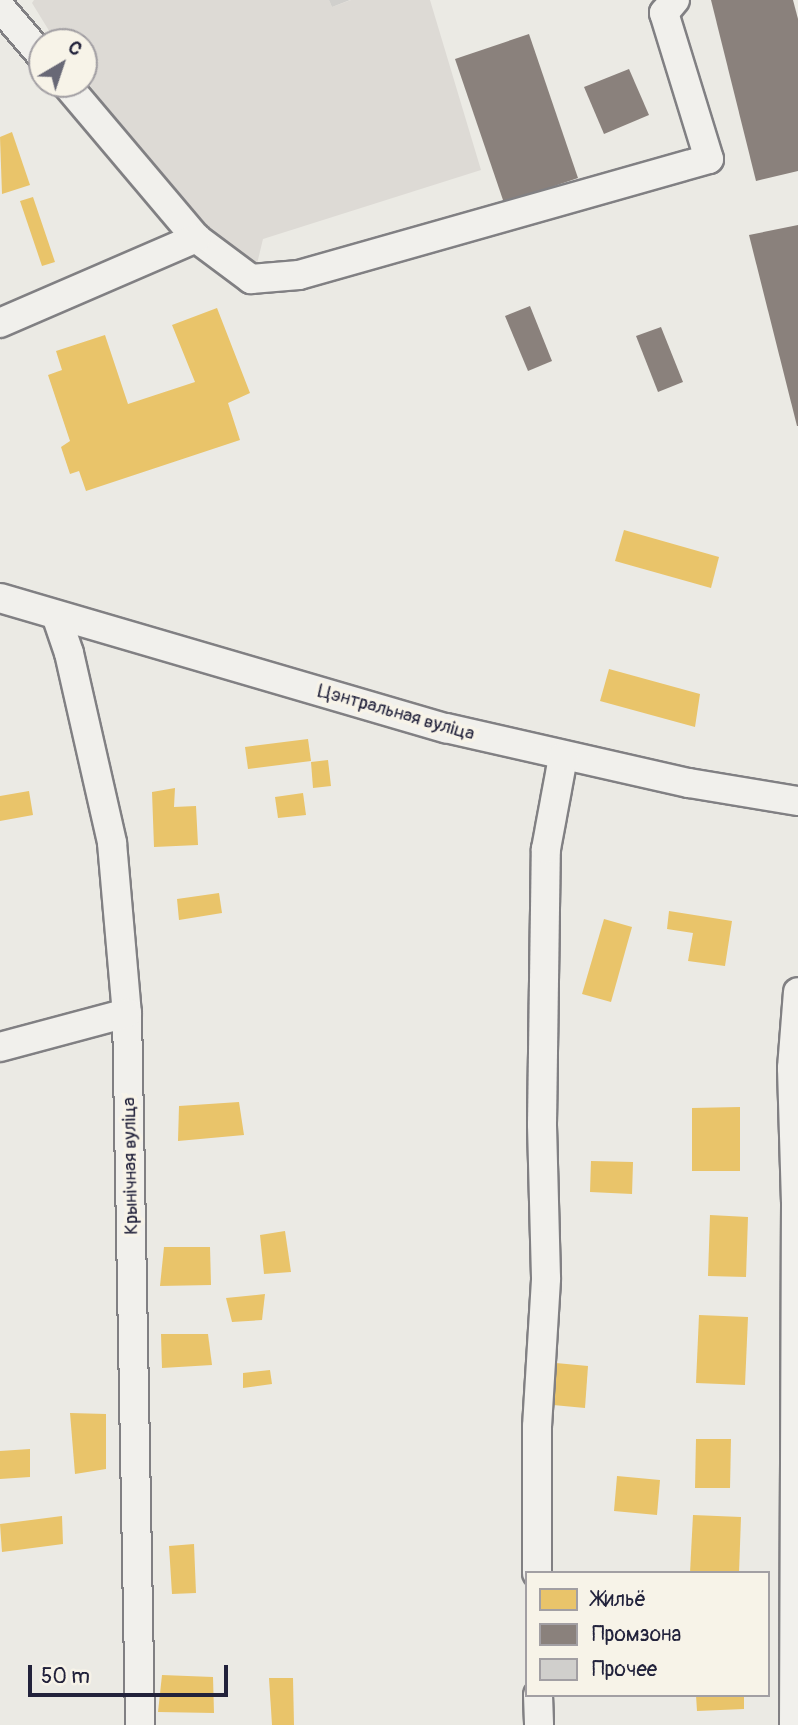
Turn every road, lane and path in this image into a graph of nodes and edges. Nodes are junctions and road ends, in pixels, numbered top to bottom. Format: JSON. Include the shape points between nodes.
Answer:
{"nodes":[{"id":1,"x":675,"y":0,"type":"edge"},
{"id":2,"x":1,"y":3,"type":"edge"},
{"id":3,"x":28,"y":38,"type":"edge"},
{"id":4,"x":77,"y":98,"type":"edge"},
{"id":5,"x":196,"y":238,"type":"junction"},
{"id":6,"x":0,"y":323,"type":"edge"},
{"id":7,"x":0,"y":598,"type":"edge"},
{"id":8,"x":56,"y":615,"type":"junction"},
{"id":9,"x":563,"y":757,"type":"junction"},
{"id":10,"x":798,"y":801,"type":"edge"},
{"id":11,"x":798,"y":992,"type":"edge"},
{"id":12,"x":127,"y":1013,"type":"junction"},
{"id":13,"x":0,"y":1047,"type":"edge"},
{"id":14,"x":537,"y":1571,"type":"edge"},
{"id":15,"x":538,"y":1697,"type":"edge"},
{"id":16,"x":140,"y":1725,"type":"edge"},
{"id":17,"x":538,"y":1725,"type":"edge"},
{"id":18,"x":794,"y":1725,"type":"edge"}],
"edges":[{"from":1,"to":5,"type":"street","via":[[664,13],[709,159],[299,275],[250,279]]},
{"from":2,"to":3,"type":"street"},
{"from":4,"to":5,"type":"street"},
{"from":5,"to":6,"type":"street"},
{"from":7,"to":8,"type":"street","name":"Цэнтральная вуліца"},
{"from":8,"to":9,"type":"street","name":"Цэнтральная вуліца","via":[[446,728]]},
{"from":8,"to":12,"type":"street","name":"Крынічная вуліца","via":[[69,653],[112,843]]},
{"from":9,"to":10,"type":"street","name":"Цэнтральная вуліца"},
{"from":9,"to":14,"type":"street","via":[[546,849],[542,1124],[546,1278],[537,1427]]},
{"from":11,"to":18,"type":"street","via":[[792,1068],[796,1203]]},
{"from":12,"to":13,"type":"street"},
{"from":12,"to":16,"type":"street","name":"Крынічная вуліца"},
{"from":15,"to":17,"type":"street"}]}
